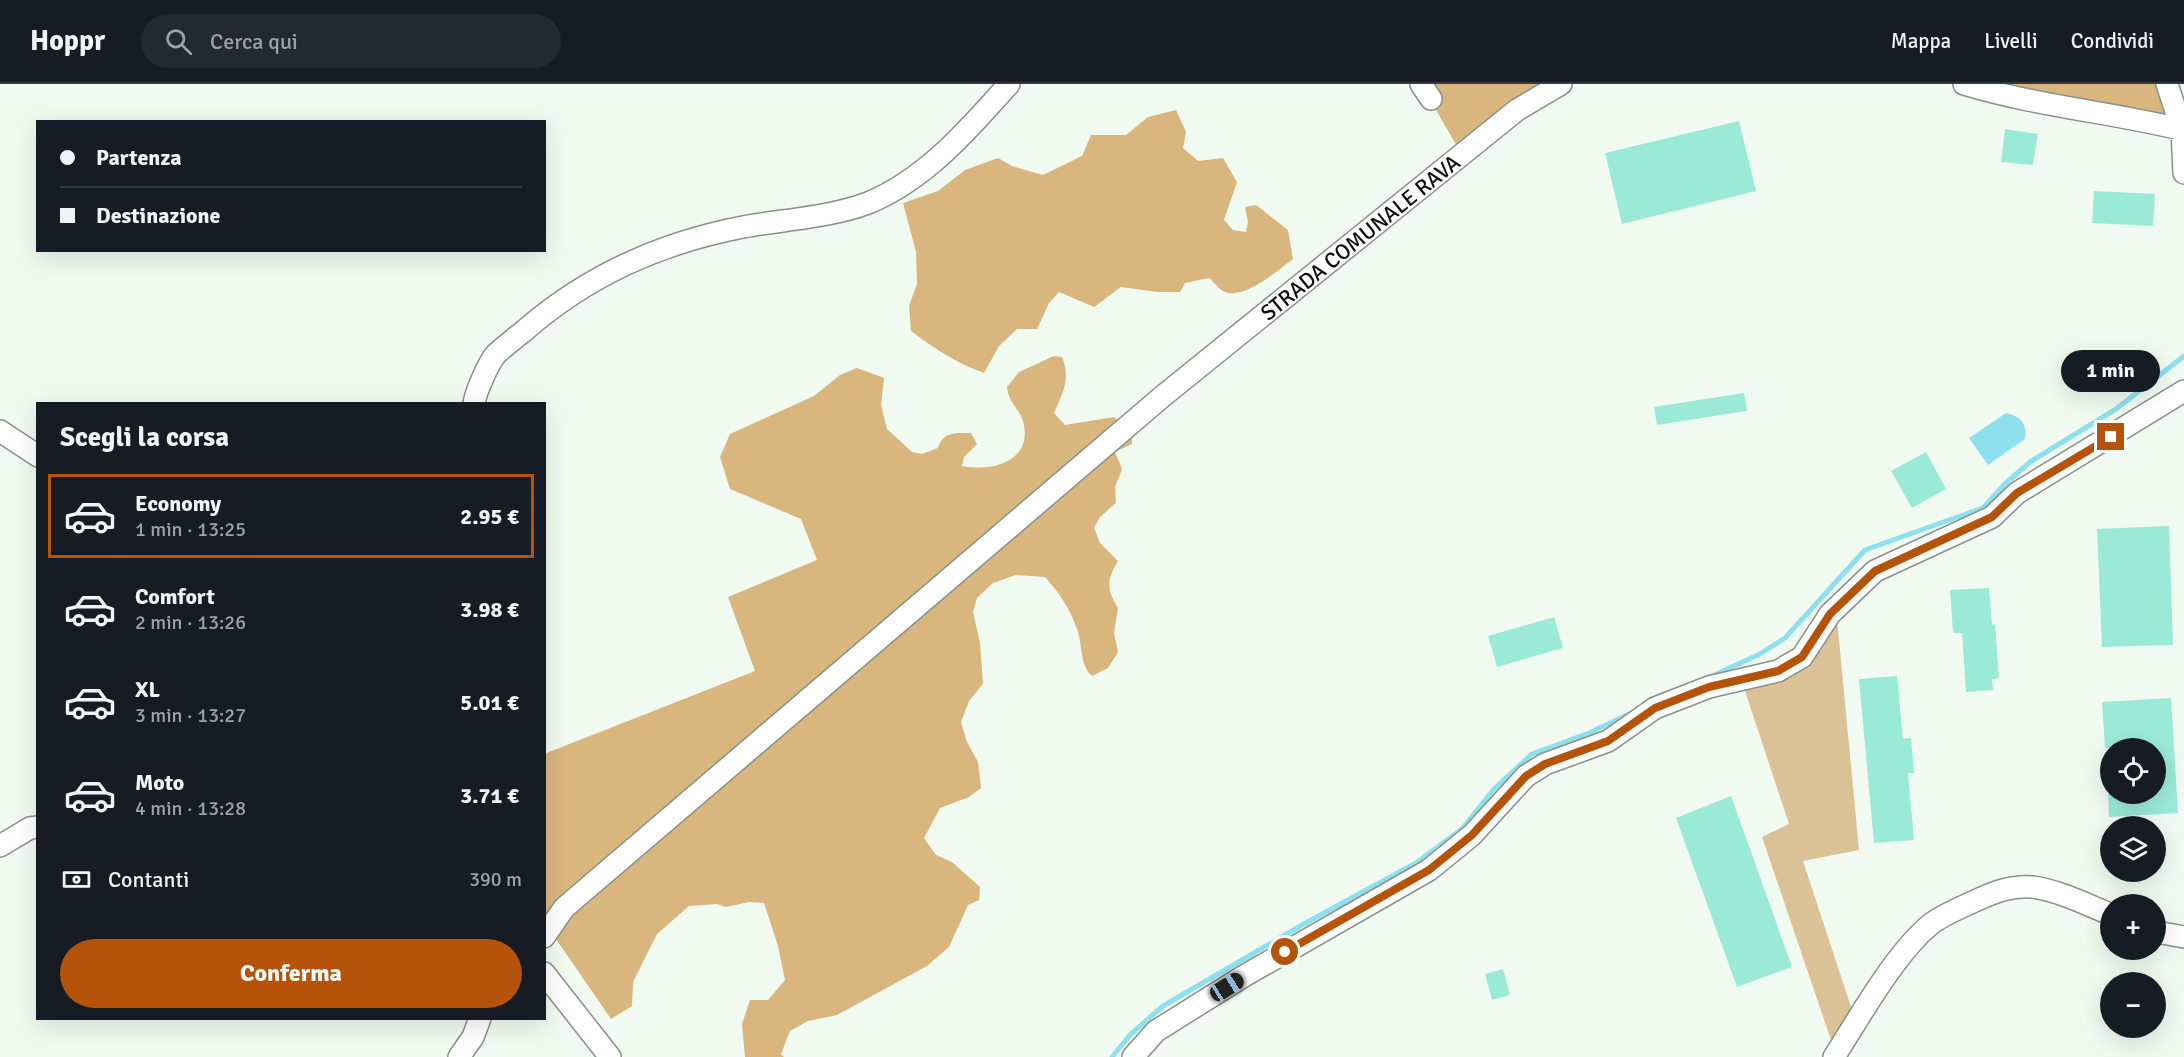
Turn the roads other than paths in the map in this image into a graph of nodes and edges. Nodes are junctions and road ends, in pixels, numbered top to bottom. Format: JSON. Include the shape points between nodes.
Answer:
{"nodes":[{"id":1,"x":1009,"y":84,"type":"edge"},
{"id":2,"x":1561,"y":84,"type":"edge"},
{"id":3,"x":1964,"y":84,"type":"edge"},
{"id":4,"x":2167,"y":84,"type":"edge"},
{"id":5,"x":2183,"y":130,"type":"edge"},
{"id":6,"x":2184,"y":173,"type":"edge"},
{"id":7,"x":2184,"y":391,"type":"edge"},
{"id":8,"x":475,"y":402,"type":"edge"},
{"id":9,"x":0,"y":431,"type":"edge"},
{"id":10,"x":36,"y":455,"type":"edge"},
{"id":11,"x":36,"y":827,"type":"edge"},
{"id":12,"x":0,"y":846,"type":"edge"},
{"id":13,"x":2100,"y":910,"type":"edge"},
{"id":14,"x":549,"y":926,"type":"edge"},
{"id":15,"x":2166,"y":934,"type":"edge"},
{"id":16,"x":2184,"y":937,"type":"edge"},
{"id":17,"x":546,"y":976,"type":"edge"},
{"id":18,"x":479,"y":1020,"type":"edge"},
{"id":19,"x":459,"y":1057,"type":"edge"},
{"id":20,"x":610,"y":1057,"type":"edge"},
{"id":21,"x":1133,"y":1057,"type":"edge"},
{"id":22,"x":1834,"y":1057,"type":"edge"}],
"edges":[{"from":1,"to":8,"type":"street","via":[[970,129],[912,178],[867,203],[665,247],[610,270],[549,309],[494,356]]},
{"from":2,"to":14,"type":"street","name":"STRADA COMUNALE RAVA","via":[[1517,110],[1163,396]]},
{"from":3,"to":5,"type":"street","via":[[2007,97]]},
{"from":4,"to":5,"type":"street"},
{"from":5,"to":6,"type":"street"},
{"from":7,"to":21,"type":"street","via":[[2017,493],[1992,517],[1875,571],[1830,614],[1802,657],[1794,662],[1778,671],[1709,687],[1655,708],[1608,741],[1545,764],[1526,776],[1472,835],[1429,870],[1155,1031]]},
{"from":9,"to":10,"type":"street"},
{"from":11,"to":12,"type":"street"},
{"from":13,"to":22,"type":"street","via":[[2056,892],[2023,887],[1994,892],[1949,913],[1930,925],[1902,954]]},
{"from":15,"to":16,"type":"street"},
{"from":17,"to":20,"type":"street"},
{"from":18,"to":19,"type":"street"}]}
